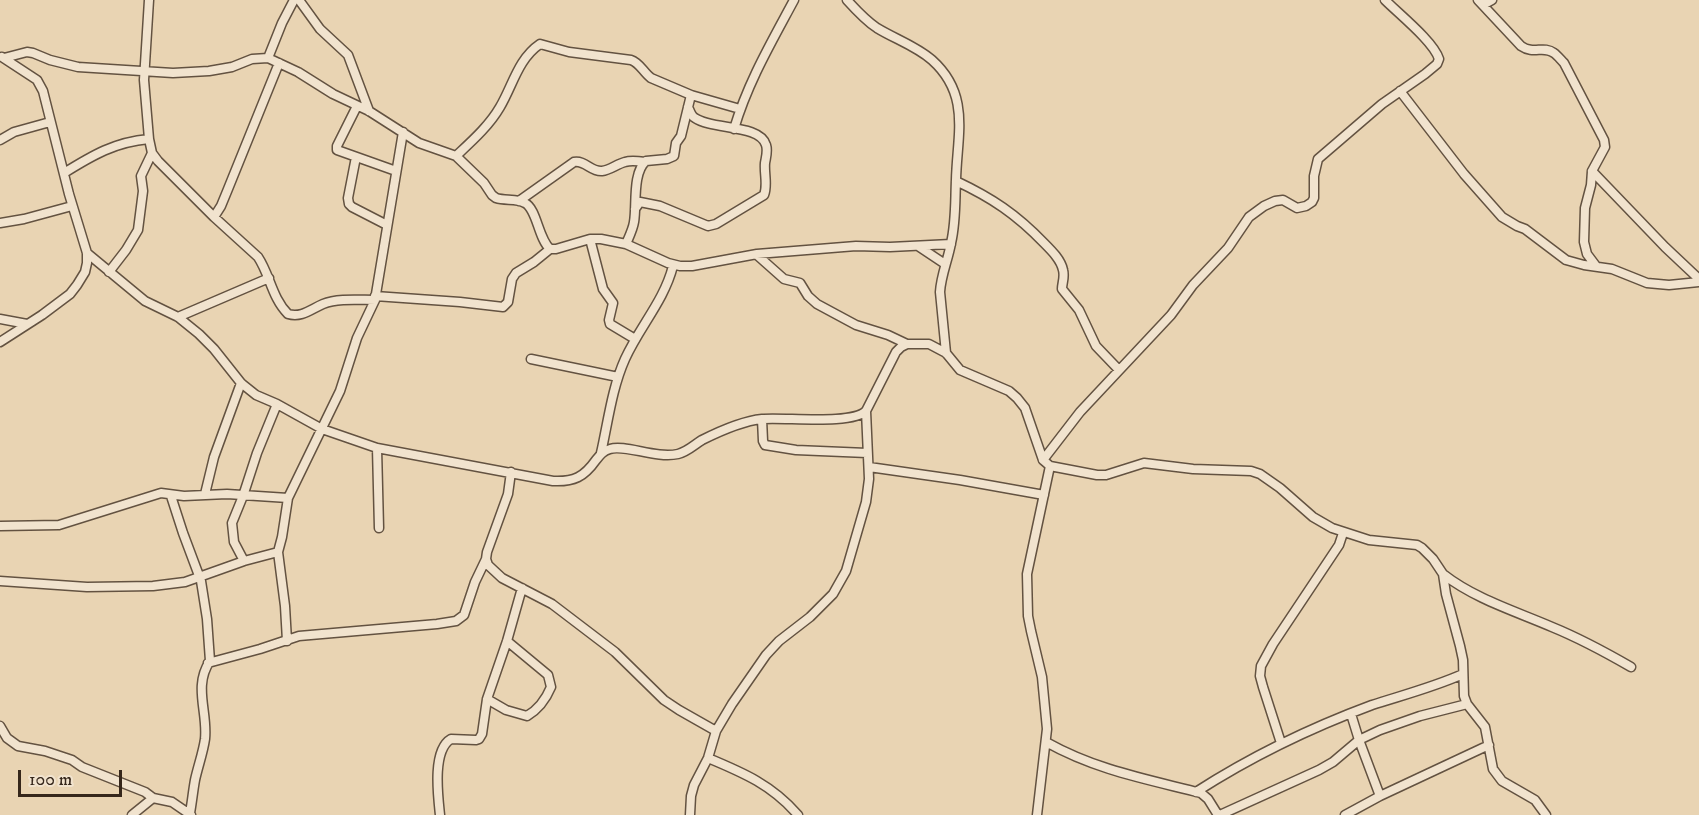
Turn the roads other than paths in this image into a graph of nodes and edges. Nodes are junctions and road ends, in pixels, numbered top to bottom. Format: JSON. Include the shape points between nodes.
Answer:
{"nodes":[{"id":1,"x":149,"y":0,"type":"edge"},
{"id":2,"x":294,"y":0,"type":"edge"},
{"id":3,"x":299,"y":0,"type":"edge"},
{"id":4,"x":794,"y":0,"type":"edge"},
{"id":5,"x":847,"y":0,"type":"edge"},
{"id":6,"x":1386,"y":0,"type":"edge"},
{"id":7,"x":1492,"y":0,"type":"edge"},
{"id":8,"x":1481,"y":3,"type":"edge"},
{"id":9,"x":2,"y":57,"type":"edge"},
{"id":10,"x":268,"y":58,"type":"junction"},
{"id":11,"x":279,"y":63,"type":"junction"},
{"id":12,"x":144,"y":71,"type":"junction"},
{"id":13,"x":1400,"y":91,"type":"junction"},
{"id":14,"x":691,"y":95,"type":"junction"},
{"id":15,"x":357,"y":106,"type":"junction"},
{"id":16,"x":688,"y":107,"type":"junction"},
{"id":17,"x":740,"y":109,"type":"junction"},
{"id":18,"x":369,"y":111,"type":"junction"},
{"id":19,"x":50,"y":122,"type":"junction"},
{"id":20,"x":734,"y":129,"type":"junction"},
{"id":21,"x":403,"y":132,"type":"junction"},
{"id":22,"x":149,"y":139,"type":"junction"},
{"id":23,"x":0,"y":140,"type":"edge"},
{"id":24,"x":152,"y":153,"type":"junction"},
{"id":25,"x":456,"y":156,"type":"junction"},
{"id":26,"x":356,"y":157,"type":"junction"},
{"id":27,"x":645,"y":162,"type":"junction"},
{"id":28,"x":396,"y":171,"type":"junction"},
{"id":29,"x":1592,"y":171,"type":"junction"},
{"id":30,"x":64,"y":173,"type":"junction"},
{"id":31,"x":956,"y":181,"type":"junction"},
{"id":32,"x":519,"y":201,"type":"junction"},
{"id":33,"x":72,"y":206,"type":"junction"},
{"id":34,"x":635,"y":209,"type":"junction"},
{"id":35,"x":214,"y":217,"type":"junction"},
{"id":36,"x":0,"y":224,"type":"edge"},
{"id":37,"x":387,"y":225,"type":"junction"},
{"id":38,"x":590,"y":239,"type":"junction"},
{"id":39,"x":626,"y":244,"type":"junction"},
{"id":40,"x":951,"y":244,"type":"junction"},
{"id":41,"x":917,"y":246,"type":"junction"},
{"id":42,"x":550,"y":249,"type":"junction"},
{"id":43,"x":87,"y":253,"type":"junction"},
{"id":44,"x":757,"y":254,"type":"junction"},
{"id":45,"x":945,"y":264,"type":"junction"},
{"id":46,"x":674,"y":266,"type":"junction"},
{"id":47,"x":1596,"y":266,"type":"junction"},
{"id":48,"x":109,"y":272,"type":"junction"},
{"id":49,"x":269,"y":278,"type":"junction"},
{"id":50,"x":1699,"y":280,"type":"edge"},
{"id":51,"x":375,"y":298,"type":"junction"},
{"id":52,"x":178,"y":317,"type":"junction"},
{"id":53,"x":0,"y":319,"type":"edge"},
{"id":54,"x":27,"y":324,"type":"junction"},
{"id":55,"x":635,"y":339,"type":"junction"},
{"id":56,"x":0,"y":342,"type":"edge"},
{"id":57,"x":908,"y":344,"type":"junction"},
{"id":58,"x":946,"y":353,"type":"junction"},
{"id":59,"x":531,"y":359,"type":"dead end"},
{"id":60,"x":1119,"y":370,"type":"junction"},
{"id":61,"x":618,"y":376,"type":"junction"},
{"id":62,"x":241,"y":383,"type":"junction"},
{"id":63,"x":277,"y":404,"type":"junction"},
{"id":64,"x":867,"y":411,"type":"junction"},
{"id":65,"x":762,"y":419,"type":"junction"},
{"id":66,"x":322,"y":429,"type":"junction"},
{"id":67,"x":377,"y":448,"type":"junction"},
{"id":68,"x":602,"y":453,"type":"junction"},
{"id":69,"x":867,"y":453,"type":"junction"},
{"id":70,"x":1046,"y":463,"type":"junction"},
{"id":71,"x":869,"y":467,"type":"junction"},
{"id":72,"x":511,"y":472,"type":"junction"},
{"id":73,"x":205,"y":494,"type":"junction"},
{"id":74,"x":171,"y":495,"type":"junction"},
{"id":75,"x":1044,"y":495,"type":"junction"},
{"id":76,"x":243,"y":496,"type":"junction"},
{"id":77,"x":288,"y":498,"type":"junction"},
{"id":78,"x":0,"y":526,"type":"edge"},
{"id":79,"x":379,"y":528,"type":"dead end"},
{"id":80,"x":1343,"y":533,"type":"junction"},
{"id":81,"x":278,"y":552,"type":"junction"},
{"id":82,"x":486,"y":559,"type":"junction"},
{"id":83,"x":244,"y":561,"type":"junction"},
{"id":84,"x":1443,"y":574,"type":"junction"},
{"id":85,"x":199,"y":577,"type":"junction"},
{"id":86,"x":0,"y":581,"type":"edge"},
{"id":87,"x":522,"y":588,"type":"junction"},
{"id":88,"x":287,"y":641,"type":"junction"},
{"id":89,"x":507,"y":641,"type":"junction"},
{"id":90,"x":208,"y":663,"type":"junction"},
{"id":91,"x":1631,"y":667,"type":"dead end"},
{"id":92,"x":1463,"y":674,"type":"junction"},
{"id":93,"x":487,"y":699,"type":"junction"},
{"id":94,"x":1467,"y":704,"type":"junction"},
{"id":95,"x":1351,"y":714,"type":"junction"},
{"id":96,"x":0,"y":726,"type":"edge"},
{"id":97,"x":716,"y":731,"type":"junction"},
{"id":98,"x":1359,"y":740,"type":"junction"},
{"id":99,"x":1046,"y":742,"type":"junction"},
{"id":100,"x":1281,"y":743,"type":"junction"},
{"id":101,"x":1489,"y":745,"type":"junction"},
{"id":102,"x":708,"y":758,"type":"junction"},
{"id":103,"x":1196,"y":792,"type":"junction"},
{"id":104,"x":1380,"y":796,"type":"junction"},
{"id":105,"x":153,"y":798,"type":"junction"},
{"id":106,"x":191,"y":814,"type":"edge"},
{"id":107,"x":132,"y":815,"type":"edge"},
{"id":108,"x":440,"y":815,"type":"edge"},
{"id":109,"x":690,"y":815,"type":"edge"},
{"id":110,"x":798,"y":815,"type":"edge"},
{"id":111,"x":1037,"y":815,"type":"edge"},
{"id":112,"x":1219,"y":815,"type":"edge"},
{"id":113,"x":1345,"y":815,"type":"edge"},
{"id":114,"x":1546,"y":815,"type":"edge"}],
"edges":[{"from":1,"to":12,"type":"street"},
{"from":2,"to":10,"type":"street"},
{"from":3,"to":18,"type":"street","via":[[320,29],[348,55]]},
{"from":4,"to":17,"type":"street","via":[[763,55]]},
{"from":5,"to":31,"type":"street","via":[[864,19],[932,60],[947,79],[960,118]]},
{"from":6,"to":13,"type":"street","via":[[1430,43],[1439,59]]},
{"from":7,"to":8,"type":"street"},
{"from":8,"to":29,"type":"street","via":[[1521,46],[1547,50],[1564,63],[1604,140],[1605,147]]},
{"from":9,"to":12,"type":"street","via":[[33,52],[70,65]]},
{"from":9,"to":19,"type":"street","via":[[37,80]]},
{"from":10,"to":11,"type":"street"},
{"from":10,"to":12,"type":"street","via":[[209,71]]},
{"from":11,"to":15,"type":"street"},
{"from":11,"to":35,"type":"street"},
{"from":12,"to":22,"type":"street"},
{"from":13,"to":47,"type":"street","via":[[1502,217],[1566,260]]},
{"from":13,"to":60,"type":"street","via":[[1318,159],[1312,202],[1297,208],[1283,200],[1275,201],[1249,217],[1228,248]]},
{"from":14,"to":16,"type":"street"},
{"from":14,"to":17,"type":"street"},
{"from":14,"to":25,"type":"street","via":[[651,78],[631,60],[540,44],[518,68],[499,110]]},
{"from":15,"to":18,"type":"street"},
{"from":15,"to":26,"type":"street","via":[[337,146],[340,152]]},
{"from":16,"to":20,"type":"street","via":[[696,119]]},
{"from":16,"to":27,"type":"street","via":[[674,156]]},
{"from":17,"to":20,"type":"street"},
{"from":18,"to":21,"type":"street"},
{"from":19,"to":23,"type":"street"},
{"from":19,"to":30,"type":"street"},
{"from":20,"to":34,"type":"street","via":[[759,135],[767,147],[766,191],[762,197],[708,226],[651,204],[640,202]]},
{"from":21,"to":25,"type":"street","via":[[419,143]]},
{"from":21,"to":28,"type":"street"},
{"from":22,"to":24,"type":"street"},
{"from":22,"to":30,"type":"street","via":[[111,147]]},
{"from":24,"to":35,"type":"street"},
{"from":24,"to":48,"type":"street","via":[[141,176],[138,230]]},
{"from":25,"to":32,"type":"street","via":[[492,195]]},
{"from":26,"to":28,"type":"street"},
{"from":26,"to":37,"type":"street","via":[[349,204]]},
{"from":27,"to":32,"type":"street","via":[[627,161],[598,171],[574,162]]},
{"from":27,"to":34,"type":"street","via":[[637,181]]},
{"from":28,"to":37,"type":"street"},
{"from":29,"to":47,"type":"street","via":[[1584,242]]},
{"from":29,"to":50,"type":"street"},
{"from":30,"to":33,"type":"street"},
{"from":31,"to":40,"type":"street"},
{"from":31,"to":60,"type":"street","via":[[1009,210],[1055,254],[1063,270],[1062,289],[1079,310],[1100,350]]},
{"from":32,"to":42,"type":"street","via":[[532,209]]},
{"from":33,"to":36,"type":"street"},
{"from":33,"to":43,"type":"street"},
{"from":34,"to":39,"type":"street","via":[[634,225]]},
{"from":35,"to":49,"type":"street","via":[[258,257]]},
{"from":37,"to":51,"type":"street"},
{"from":38,"to":39,"type":"street"},
{"from":38,"to":42,"type":"street"},
{"from":38,"to":55,"type":"street","via":[[603,290],[613,303],[610,324]]},
{"from":39,"to":46,"type":"street"},
{"from":40,"to":41,"type":"street"},
{"from":40,"to":45,"type":"street"},
{"from":41,"to":44,"type":"street","via":[[856,246]]},
{"from":41,"to":45,"type":"street"},
{"from":42,"to":51,"type":"street","via":[[516,273],[503,307]]},
{"from":43,"to":48,"type":"street"},
{"from":43,"to":54,"type":"street","via":[[85,273],[70,294]]},
{"from":44,"to":46,"type":"street"},
{"from":44,"to":57,"type":"street","via":[[784,279],[800,283],[817,304],[856,325]]},
{"from":45,"to":58,"type":"street","via":[[940,292]]},
{"from":46,"to":55,"type":"street","via":[[666,290]]},
{"from":47,"to":50,"type":"street","via":[[1647,283],[1669,285]]},
{"from":48,"to":52,"type":"street","via":[[145,301]]},
{"from":49,"to":51,"type":"street","via":[[280,304],[291,315],[307,313],[334,301]]},
{"from":49,"to":52,"type":"street"},
{"from":51,"to":66,"type":"street"},
{"from":52,"to":62,"type":"street","via":[[200,334]]},
{"from":53,"to":54,"type":"street"},
{"from":54,"to":56,"type":"street"},
{"from":55,"to":61,"type":"street"},
{"from":57,"to":58,"type":"street","via":[[929,344]]},
{"from":57,"to":64,"type":"street","via":[[896,352]]},
{"from":58,"to":70,"type":"street","via":[[960,370],[1017,398],[1025,408]]},
{"from":59,"to":61,"type":"street"},
{"from":60,"to":70,"type":"street","via":[[1080,412]]},
{"from":61,"to":68,"type":"street"},
{"from":62,"to":63,"type":"street"},
{"from":62,"to":73,"type":"street"},
{"from":63,"to":66,"type":"street"},
{"from":63,"to":76,"type":"street"},
{"from":64,"to":65,"type":"street","via":[[862,416],[845,418]]},
{"from":64,"to":69,"type":"street"},
{"from":65,"to":68,"type":"street","via":[[730,427],[678,454],[654,455],[613,448]]},
{"from":65,"to":69,"type":"street","via":[[765,445]]},
{"from":66,"to":67,"type":"street"},
{"from":66,"to":77,"type":"street"},
{"from":67,"to":72,"type":"street"},
{"from":67,"to":79,"type":"street"},
{"from":68,"to":72,"type":"street","via":[[588,471],[566,481]]},
{"from":69,"to":71,"type":"street"},
{"from":70,"to":75,"type":"street"},
{"from":70,"to":80,"type":"street","via":[[1107,476],[1144,463],[1251,471],[1280,488],[1313,517]]},
{"from":71,"to":75,"type":"street"},
{"from":71,"to":97,"type":"street","via":[[866,502],[850,560],[833,594],[766,655]]},
{"from":72,"to":82,"type":"street","via":[[508,494]]},
{"from":73,"to":74,"type":"street"},
{"from":73,"to":76,"type":"street"},
{"from":74,"to":78,"type":"street","via":[[159,494],[59,525]]},
{"from":74,"to":85,"type":"street"},
{"from":75,"to":99,"type":"street","via":[[1030,556],[1027,591],[1030,632],[1042,677]]},
{"from":76,"to":77,"type":"street"},
{"from":76,"to":83,"type":"street","via":[[232,532]]},
{"from":77,"to":81,"type":"street"},
{"from":80,"to":84,"type":"street","via":[[1417,545]]},
{"from":80,"to":100,"type":"street","via":[[1340,545],[1261,666],[1260,676]]},
{"from":81,"to":83,"type":"street"},
{"from":81,"to":88,"type":"street"},
{"from":82,"to":87,"type":"street","via":[[493,571]]},
{"from":82,"to":88,"type":"street","via":[[466,611],[456,621],[299,636]]},
{"from":83,"to":85,"type":"street"},
{"from":84,"to":91,"type":"street","via":[[1476,595],[1596,647]]},
{"from":84,"to":92,"type":"street"},
{"from":85,"to":86,"type":"street","via":[[140,587]]},
{"from":85,"to":90,"type":"street","via":[[207,619]]},
{"from":87,"to":89,"type":"street"},
{"from":87,"to":97,"type":"street","via":[[552,604],[615,652],[664,700]]},
{"from":88,"to":90,"type":"street"},
{"from":89,"to":93,"type":"street"},
{"from":89,"to":93,"type":"street","via":[[548,675],[551,687],[547,697],[527,716]]},
{"from":90,"to":106,"type":"street","via":[[201,687],[206,736]]},
{"from":92,"to":94,"type":"street"},
{"from":92,"to":95,"type":"street"},
{"from":93,"to":108,"type":"street","via":[[479,739],[451,739],[444,745],[438,770]]},
{"from":94,"to":98,"type":"street","via":[[1407,719]]},
{"from":94,"to":101,"type":"street","via":[[1485,727]]},
{"from":95,"to":98,"type":"street"},
{"from":95,"to":100,"type":"street"},
{"from":96,"to":105,"type":"street","via":[[18,746],[72,760]]},
{"from":97,"to":102,"type":"street"},
{"from":98,"to":104,"type":"street"},
{"from":98,"to":112,"type":"street","via":[[1319,770]]},
{"from":99,"to":103,"type":"street","via":[[1100,767]]},
{"from":99,"to":111,"type":"street"},
{"from":100,"to":103,"type":"street"},
{"from":101,"to":104,"type":"street"},
{"from":101,"to":114,"type":"street","via":[[1497,775],[1535,800]]},
{"from":102,"to":109,"type":"street","via":[[694,785]]},
{"from":102,"to":110,"type":"street","via":[[768,787]]},
{"from":103,"to":112,"type":"street","via":[[1208,799]]},
{"from":104,"to":113,"type":"street"},
{"from":105,"to":106,"type":"street","via":[[172,802]]},
{"from":105,"to":107,"type":"street"}]}
